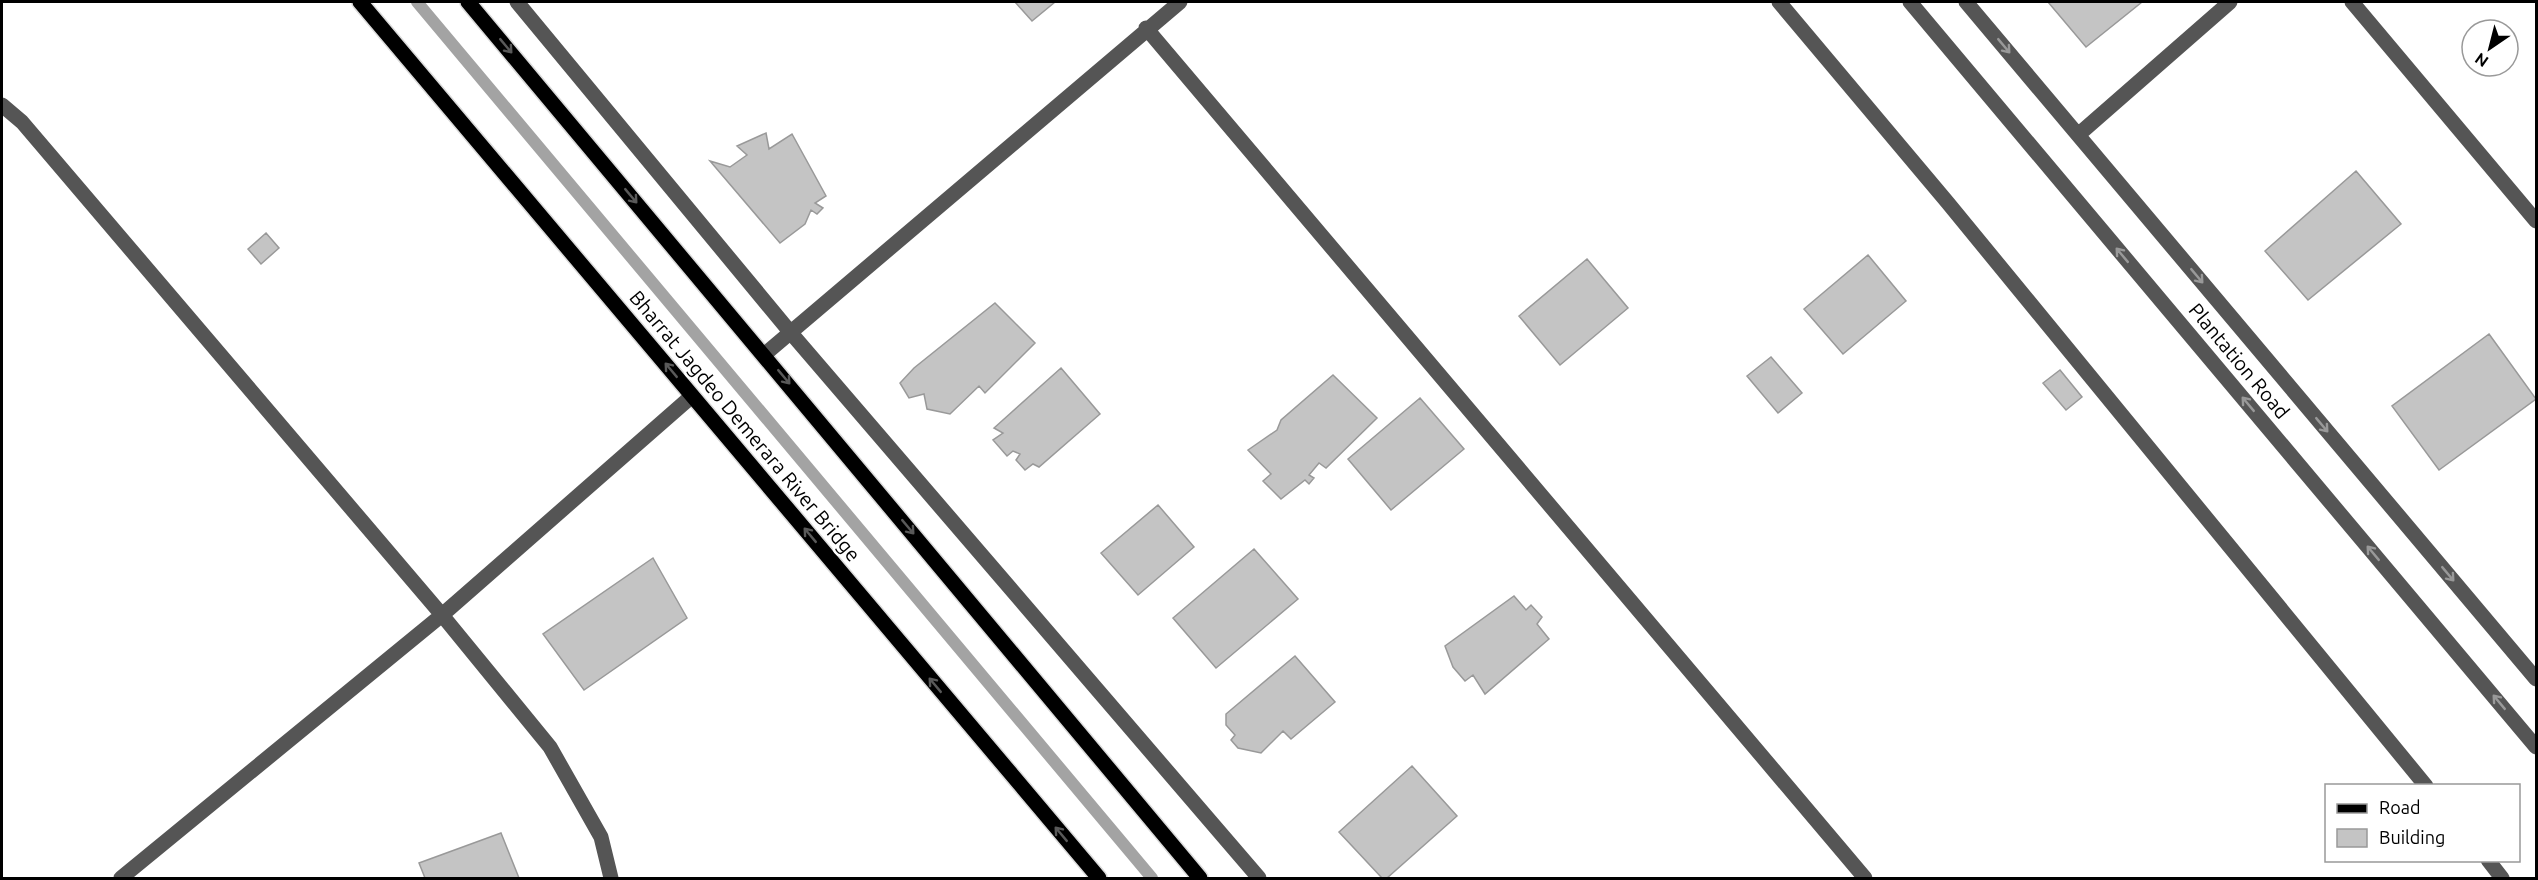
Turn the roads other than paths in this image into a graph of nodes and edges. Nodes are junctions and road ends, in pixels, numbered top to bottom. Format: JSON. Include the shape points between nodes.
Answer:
{"nodes":[{"id":1,"x":360,"y":2,"type":"edge"},
{"id":2,"x":468,"y":2,"type":"edge"},
{"id":3,"x":518,"y":2,"type":"edge"},
{"id":4,"x":1180,"y":2,"type":"edge"},
{"id":5,"x":1779,"y":2,"type":"edge"},
{"id":6,"x":1910,"y":2,"type":"edge"},
{"id":7,"x":1966,"y":2,"type":"edge"},
{"id":8,"x":2230,"y":2,"type":"edge"},
{"id":9,"x":2352,"y":2,"type":"edge"},
{"id":10,"x":1146,"y":28,"type":"junction"},
{"id":11,"x":2,"y":105,"type":"edge"},
{"id":12,"x":2078,"y":135,"type":"junction"},
{"id":13,"x":2536,"y":221,"type":"edge"},
{"id":14,"x":791,"y":333,"type":"junction"},
{"id":15,"x":765,"y":354,"type":"junction"},
{"id":16,"x":693,"y":396,"type":"junction"},
{"id":17,"x":442,"y":615,"type":"junction"},
{"id":18,"x":2536,"y":679,"type":"edge"},
{"id":19,"x":2536,"y":747,"type":"edge"},
{"id":20,"x":2424,"y":784,"type":"edge"},
{"id":21,"x":2489,"y":862,"type":"edge"},
{"id":22,"x":125,"y":877,"type":"edge"},
{"id":23,"x":611,"y":879,"type":"edge"},
{"id":24,"x":1099,"y":879,"type":"edge"},
{"id":25,"x":1200,"y":879,"type":"edge"},
{"id":26,"x":1258,"y":879,"type":"edge"},
{"id":27,"x":1865,"y":879,"type":"edge"},
{"id":28,"x":2502,"y":879,"type":"edge"}],
"edges":[{"from":16,"to":1,"type":"main road","name":"Bharrat Jagdeo Demerara River Bridge","one_way":true},
{"from":2,"to":15,"type":"main road","one_way":true},
{"from":3,"to":14,"type":"street"},
{"from":4,"to":10,"type":"street"},
{"from":5,"to":20,"type":"street"},
{"from":19,"to":6,"type":"street","name":"Plantation Road","one_way":true},
{"from":7,"to":12,"type":"street","name":"Plantation Road","one_way":true},
{"from":8,"to":12,"type":"street"},
{"from":9,"to":13,"type":"street"},
{"from":10,"to":14,"type":"street"},
{"from":10,"to":27,"type":"street"},
{"from":11,"to":17,"type":"street","via":[[22,122]]},
{"from":12,"to":18,"type":"street","name":"Plantation Road","one_way":true},
{"from":14,"to":15,"type":"street"},
{"from":14,"to":26,"type":"street"},
{"from":15,"to":25,"type":"main road","one_way":true},
{"from":16,"to":17,"type":"street"},
{"from":24,"to":16,"type":"main road","name":"Bharrat Jagdeo Demerara River Bridge","one_way":true},
{"from":17,"to":22,"type":"street"},
{"from":17,"to":23,"type":"street","via":[[550,747],[601,837]]},
{"from":21,"to":28,"type":"street"}]}
